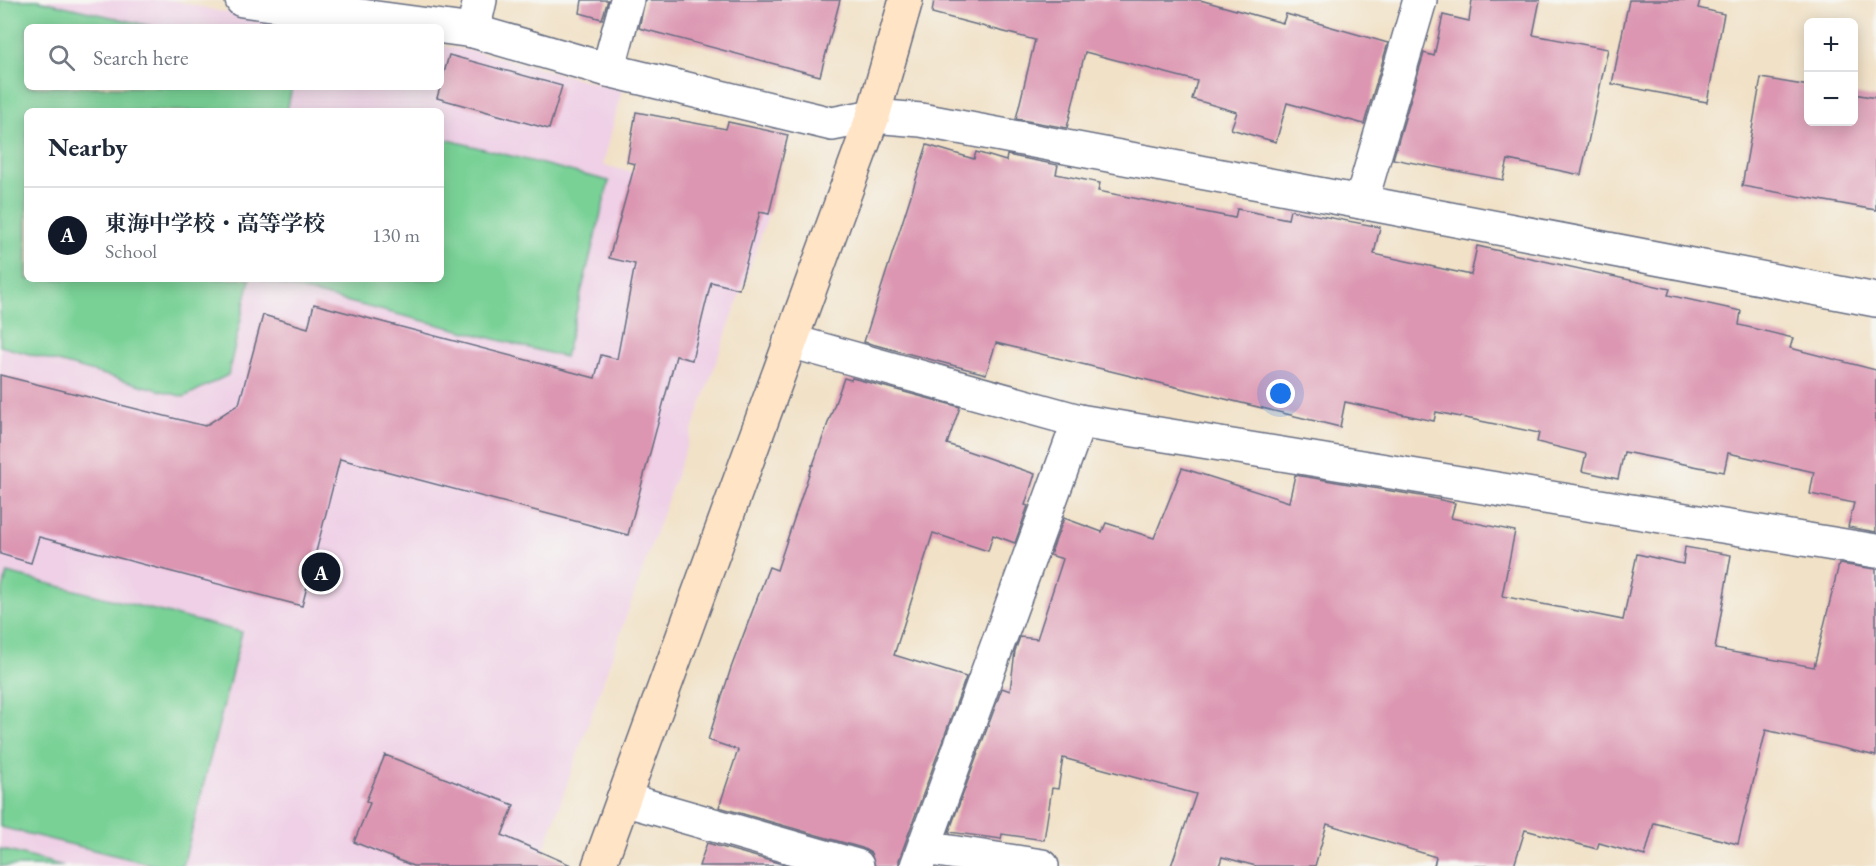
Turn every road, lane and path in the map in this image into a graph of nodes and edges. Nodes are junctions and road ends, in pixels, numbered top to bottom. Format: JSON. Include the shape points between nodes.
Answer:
{"nodes":[{"id":1,"x":242,"y":0,"type":"edge"},
{"id":2,"x":627,"y":0,"type":"edge"},
{"id":3,"x":906,"y":0,"type":"edge"},
{"id":4,"x":1420,"y":0,"type":"edge"},
{"id":5,"x":476,"y":15,"type":"edge"},
{"id":6,"x":608,"y":70,"type":"junction"},
{"id":7,"x":873,"y":116,"type":"junction"},
{"id":8,"x":1361,"y":201,"type":"junction"},
{"id":9,"x":1876,"y":300,"type":"edge"},
{"id":10,"x":790,"y":341,"type":"junction"},
{"id":11,"x":1078,"y":421,"type":"junction"},
{"id":12,"x":1876,"y":552,"type":"edge"},
{"id":13,"x":623,"y":800,"type":"junction"},
{"id":14,"x":920,"y":857,"type":"edge"},
{"id":15,"x":598,"y":866,"type":"edge"},
{"id":16,"x":857,"y":866,"type":"edge"},
{"id":17,"x":1042,"y":866,"type":"edge"}],
"edges":[{"from":1,"to":5,"type":"street"},
{"from":2,"to":6,"type":"street"},
{"from":3,"to":7,"type":"street"},
{"from":4,"to":8,"type":"street"},
{"from":5,"to":6,"type":"street"},
{"from":6,"to":7,"type":"street","via":[[832,124]]},
{"from":7,"to":8,"type":"street","via":[[921,120]]},
{"from":7,"to":10,"type":"street"},
{"from":8,"to":9,"type":"street"},
{"from":10,"to":11,"type":"street"},
{"from":10,"to":13,"type":"street"},
{"from":11,"to":12,"type":"street"},
{"from":11,"to":14,"type":"street"},
{"from":13,"to":15,"type":"street"},
{"from":13,"to":16,"type":"street"},
{"from":14,"to":17,"type":"street"}]}
